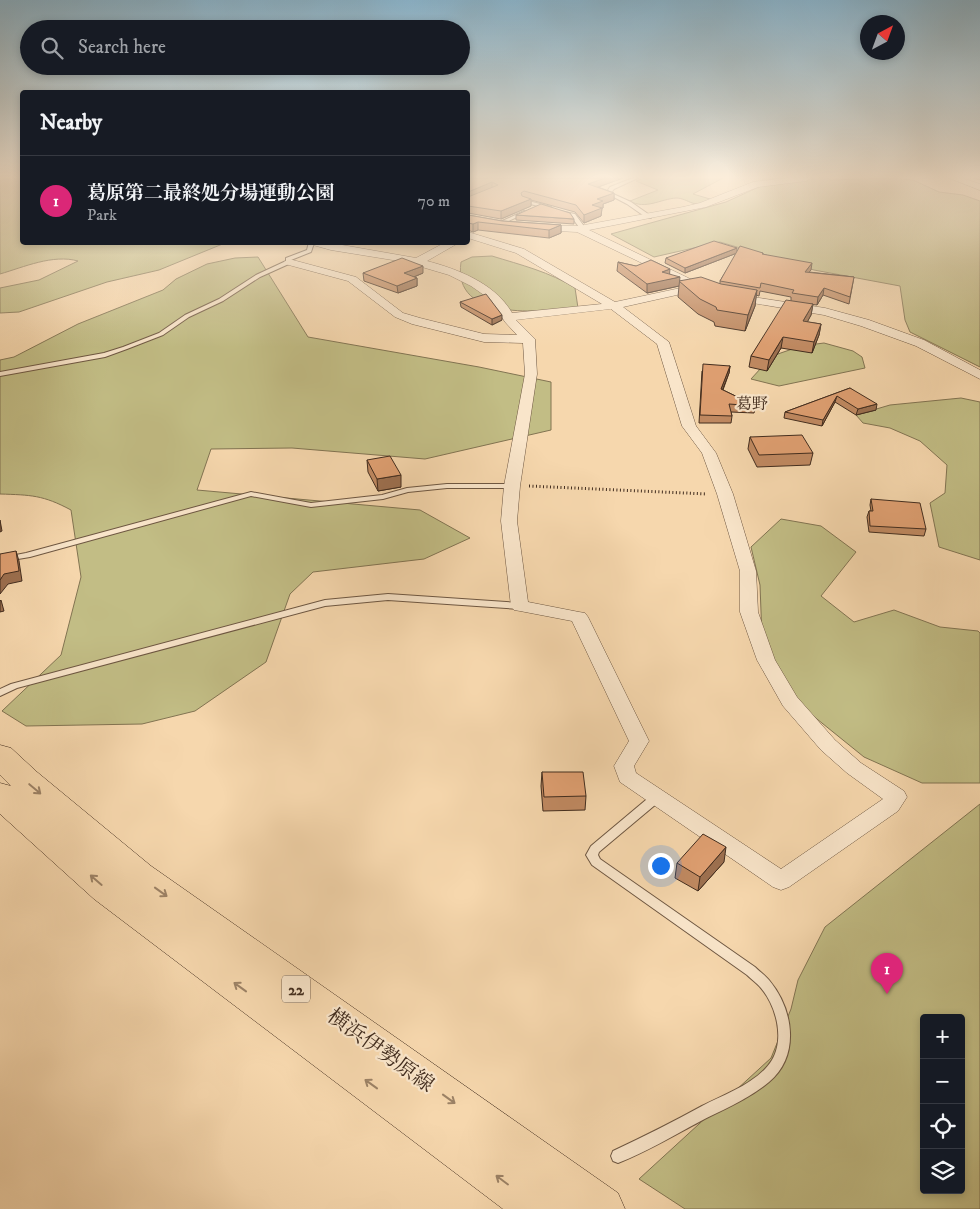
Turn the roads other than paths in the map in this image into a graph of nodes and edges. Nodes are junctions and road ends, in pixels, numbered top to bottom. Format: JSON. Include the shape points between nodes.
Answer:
{"nodes":[{"id":1,"x":592,"y":234,"type":"edge"},
{"id":2,"x":470,"y":236,"type":"edge"},
{"id":3,"x":309,"y":245,"type":"edge"},
{"id":4,"x":322,"y":245,"type":"edge"},
{"id":5,"x":449,"y":245,"type":"edge"},
{"id":6,"x":289,"y":262,"type":"junction"},
{"id":7,"x":415,"y":263,"type":"junction"},
{"id":8,"x":698,"y":287,"type":"junction"},
{"id":9,"x":614,"y":306,"type":"junction"},
{"id":10,"x":508,"y":317,"type":"junction"},
{"id":11,"x":529,"y":339,"type":"junction"},
{"id":12,"x":0,"y":374,"type":"edge"},
{"id":13,"x":980,"y":376,"type":"edge"},
{"id":14,"x":512,"y":486,"type":"junction"},
{"id":15,"x":0,"y":560,"type":"edge"},
{"id":16,"x":520,"y":606,"type":"junction"},
{"id":17,"x":0,"y":693,"type":"edge"},
{"id":18,"x":0,"y":756,"type":"edge"},
{"id":19,"x":0,"y":795,"type":"edge"},
{"id":20,"x":657,"y":797,"type":"junction"},
{"id":21,"x":618,"y":1156,"type":"dead end"},
{"id":22,"x":541,"y":1209,"type":"edge"},
{"id":23,"x":602,"y":1209,"type":"edge"}],
"edges":[{"from":1,"to":8,"type":"street"},
{"from":2,"to":9,"type":"street","via":[[520,251]]},
{"from":3,"to":6,"type":"lane","via":[[309,251],[288,259]]},
{"from":4,"to":7,"type":"street"},
{"from":5,"to":7,"type":"street"},
{"from":6,"to":11,"type":"street","via":[[352,279],[399,315],[416,321],[484,338]]},
{"from":6,"to":12,"type":"lane","via":[[258,276],[161,334],[125,348],[105,355]]},
{"from":7,"to":10,"type":"street","via":[[443,270],[472,283],[503,305]]},
{"from":8,"to":9,"type":"street"},
{"from":8,"to":13,"type":"street","via":[[719,295],[825,312],[865,323],[920,343]]},
{"from":9,"to":10,"type":"street"},
{"from":9,"to":20,"type":"street","via":[[663,342],[689,426],[709,453],[725,494],[748,571],[749,612],[766,660],[790,701],[828,744],[854,768],[896,797],[890,805],[781,881]]},
{"from":10,"to":11,"type":"street"},
{"from":11,"to":14,"type":"street","via":[[531,374]]},
{"from":14,"to":15,"type":"lane","via":[[447,486],[311,505],[251,494]]},
{"from":14,"to":16,"type":"street","via":[[508,521]]},
{"from":16,"to":17,"type":"lane","via":[[388,597],[325,604],[23,684]]},
{"from":16,"to":20,"type":"street","via":[[579,616],[639,741],[624,766],[627,777]]},
{"from":18,"to":23,"type":"main road","name":"横浜伊勢原線","number":"22","one_way":true,"via":[[138,876]]},
{"from":22,"to":19,"type":"main road","name":"横浜伊勢原線","number":"22","one_way":true,"via":[[107,889]]},
{"from":20,"to":21,"type":"lane","via":[[592,855],[596,862],[765,983],[783,1018],[784,1043],[776,1065],[760,1082]]}]}
